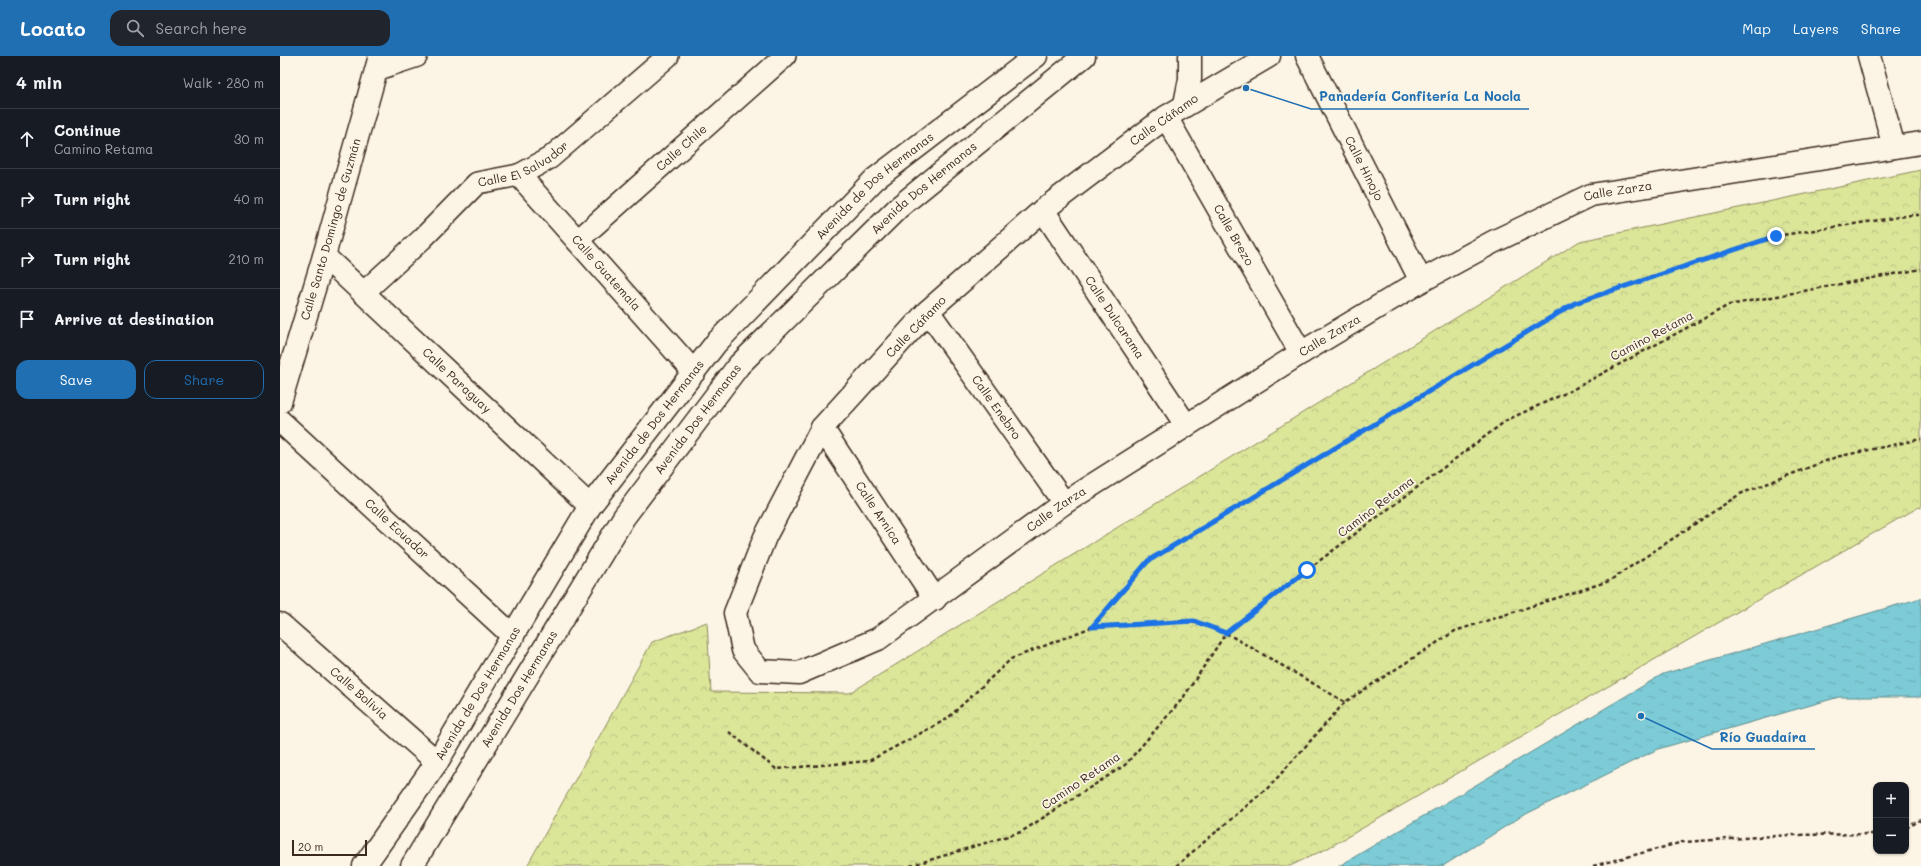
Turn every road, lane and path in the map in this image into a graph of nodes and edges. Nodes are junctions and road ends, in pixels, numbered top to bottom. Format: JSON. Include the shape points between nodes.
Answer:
{"nodes":[{"id":1,"x":416,"y":56,"type":"edge"},
{"id":2,"x":668,"y":56,"type":"edge"},
{"id":3,"x":785,"y":56,"type":"edge"},
{"id":4,"x":1036,"y":56,"type":"edge"},
{"id":5,"x":1084,"y":56,"type":"edge"},
{"id":6,"x":1190,"y":56,"type":"edge"},
{"id":7,"x":1268,"y":56,"type":"edge"},
{"id":8,"x":1307,"y":56,"type":"edge"},
{"id":9,"x":1869,"y":56,"type":"edge"},
{"id":10,"x":378,"y":62,"type":"edge"},
{"id":11,"x":1185,"y":104,"type":"junction"},
{"id":12,"x":1166,"y":117,"type":"junction"},
{"id":13,"x":1921,"y":142,"type":"edge"},
{"id":14,"x":1894,"y":147,"type":"junction"},
{"id":15,"x":519,"y":175,"type":"junction"},
{"id":16,"x":1043,"y":210,"type":"junction"},
{"id":17,"x":1921,"y":215,"type":"edge"},
{"id":18,"x":577,"y":241,"type":"junction"},
{"id":19,"x":324,"y":256,"type":"junction"},
{"id":20,"x":1921,"y":269,"type":"edge"},
{"id":21,"x":1421,"y":281,"type":"junction"},
{"id":22,"x":363,"y":293,"type":"junction"},
{"id":23,"x":928,"y":311,"type":"junction"},
{"id":24,"x":1301,"y":353,"type":"junction"},
{"id":25,"x":694,"y":372,"type":"junction"},
{"id":26,"x":280,"y":402,"type":"edge"},
{"id":27,"x":1186,"y":425,"type":"junction"},
{"id":28,"x":282,"y":426,"type":"edge"},
{"id":29,"x":822,"y":428,"type":"junction"},
{"id":30,"x":1921,"y":439,"type":"edge"},
{"id":31,"x":1064,"y":504,"type":"junction"},
{"id":32,"x":590,"y":506,"type":"junction"},
{"id":33,"x":935,"y":599,"type":"junction"},
{"id":34,"x":280,"y":624,"type":"edge"},
{"id":35,"x":1092,"y":627,"type":"junction"},
{"id":36,"x":1226,"y":633,"type":"junction"},
{"id":37,"x":513,"y":636,"type":"junction"},
{"id":38,"x":799,"y":672,"type":"joint"},
{"id":39,"x":1345,"y":702,"type":"junction"},
{"id":40,"x":729,"y":732,"type":"dead end"},
{"id":41,"x":437,"y":762,"type":"junction"},
{"id":42,"x":1921,"y":820,"type":"edge"},
{"id":43,"x":1909,"y":826,"type":"edge"},
{"id":44,"x":1873,"y":834,"type":"edge"},
{"id":45,"x":364,"y":866,"type":"edge"},
{"id":46,"x":412,"y":866,"type":"edge"},
{"id":47,"x":910,"y":866,"type":"edge"},
{"id":48,"x":1176,"y":866,"type":"edge"},
{"id":49,"x":1593,"y":866,"type":"edge"}],
"edges":[{"from":1,"to":10,"type":"street"},
{"from":2,"to":15,"type":"street","name":"Calle El Salvador","via":[[550,158]]},
{"from":3,"to":18,"type":"street","name":"Calle Chile"},
{"from":4,"to":25,"type":"street","name":"Avenida de Dos Hermanas","via":[[875,179],[716,343]]},
{"from":5,"to":46,"type":"street","name":"Avenida Dos Hermanas","via":[[899,207],[739,365],[624,517]]},
{"from":6,"to":11,"type":"street","via":[[1190,79]]},
{"from":7,"to":11,"type":"street","name":"Calle Cáñamo"},
{"from":8,"to":21,"type":"street","name":"Calle Hinojo"},
{"from":9,"to":14,"type":"street"},
{"from":10,"to":19,"type":"street","name":"Calle Santo Domingo de Guzmán"},
{"from":11,"to":12,"type":"street","name":"Calle Cáñamo"},
{"from":12,"to":16,"type":"street","name":"Calle Cáñamo"},
{"from":12,"to":24,"type":"street","name":"Calle Brezo"},
{"from":13,"to":14,"type":"street","name":"Calle Zarza"},
{"from":14,"to":21,"type":"street","name":"Calle Zarza","via":[[1591,195],[1493,242]]},
{"from":15,"to":18,"type":"street","name":"Calle Guatemala"},
{"from":15,"to":22,"type":"street","name":"Calle El Salvador","via":[[477,183]]},
{"from":16,"to":23,"type":"street","name":"Calle Cáñamo"},
{"from":16,"to":27,"type":"street","name":"Calle Dulcarama"},
{"from":17,"to":35,"type":"path","via":[[1776,236],[1575,303],[1148,561]]},
{"from":18,"to":25,"type":"street","name":"Calle Guatemala"},
{"from":19,"to":22,"type":"street","name":"Calle Paraguay"},
{"from":19,"to":26,"type":"street","name":"Calle Santo Domingo de Guzmán"},
{"from":20,"to":36,"type":"path","name":"Camino Retama","via":[[1729,305],[1570,390],[1507,420]]},
{"from":21,"to":24,"type":"street","name":"Calle Zarza"},
{"from":22,"to":32,"type":"street","name":"Calle Paraguay"},
{"from":23,"to":29,"type":"street","name":"Calle Cáñamo"},
{"from":23,"to":31,"type":"street","name":"Calle Enebro"},
{"from":24,"to":27,"type":"street","name":"Calle Zarza"},
{"from":25,"to":32,"type":"street","name":"Avenida de Dos Hermanas"},
{"from":27,"to":31,"type":"street","name":"Calle Zarza"},
{"from":28,"to":37,"type":"street","name":"Calle Ecuador"},
{"from":29,"to":33,"type":"street","name":"Calle Arnica"},
{"from":29,"to":38,"type":"street","name":"Calle Cáñamo","via":[[765,537],[735,613],[743,650],[760,671]]},
{"from":30,"to":39,"type":"path","via":[[1836,457],[1740,494],[1609,581],[1455,631]]},
{"from":31,"to":33,"type":"street","name":"Calle Zarza"},
{"from":32,"to":37,"type":"street","name":"Avenida de Dos Hermanas"},
{"from":33,"to":38,"type":"street","name":"Calle Zarza","via":[[878,639]]},
{"from":34,"to":41,"type":"street","name":"Calle Bolivia"},
{"from":35,"to":36,"type":"path","via":[[1194,621]]},
{"from":35,"to":40,"type":"path","via":[[1011,659],[948,719],[869,761],[776,769]]},
{"from":36,"to":39,"type":"path"},
{"from":36,"to":47,"type":"path","name":"Camino Retama","via":[[1183,698],[1125,765],[1021,832]]},
{"from":37,"to":41,"type":"street","name":"Avenida de Dos Hermanas"},
{"from":39,"to":48,"type":"path","via":[[1270,786]]},
{"from":41,"to":45,"type":"street","name":"Avenida de Dos Hermanas"},
{"from":42,"to":43,"type":"path"},
{"from":44,"to":49,"type":"path","via":[[1789,835],[1683,842]]}]}
